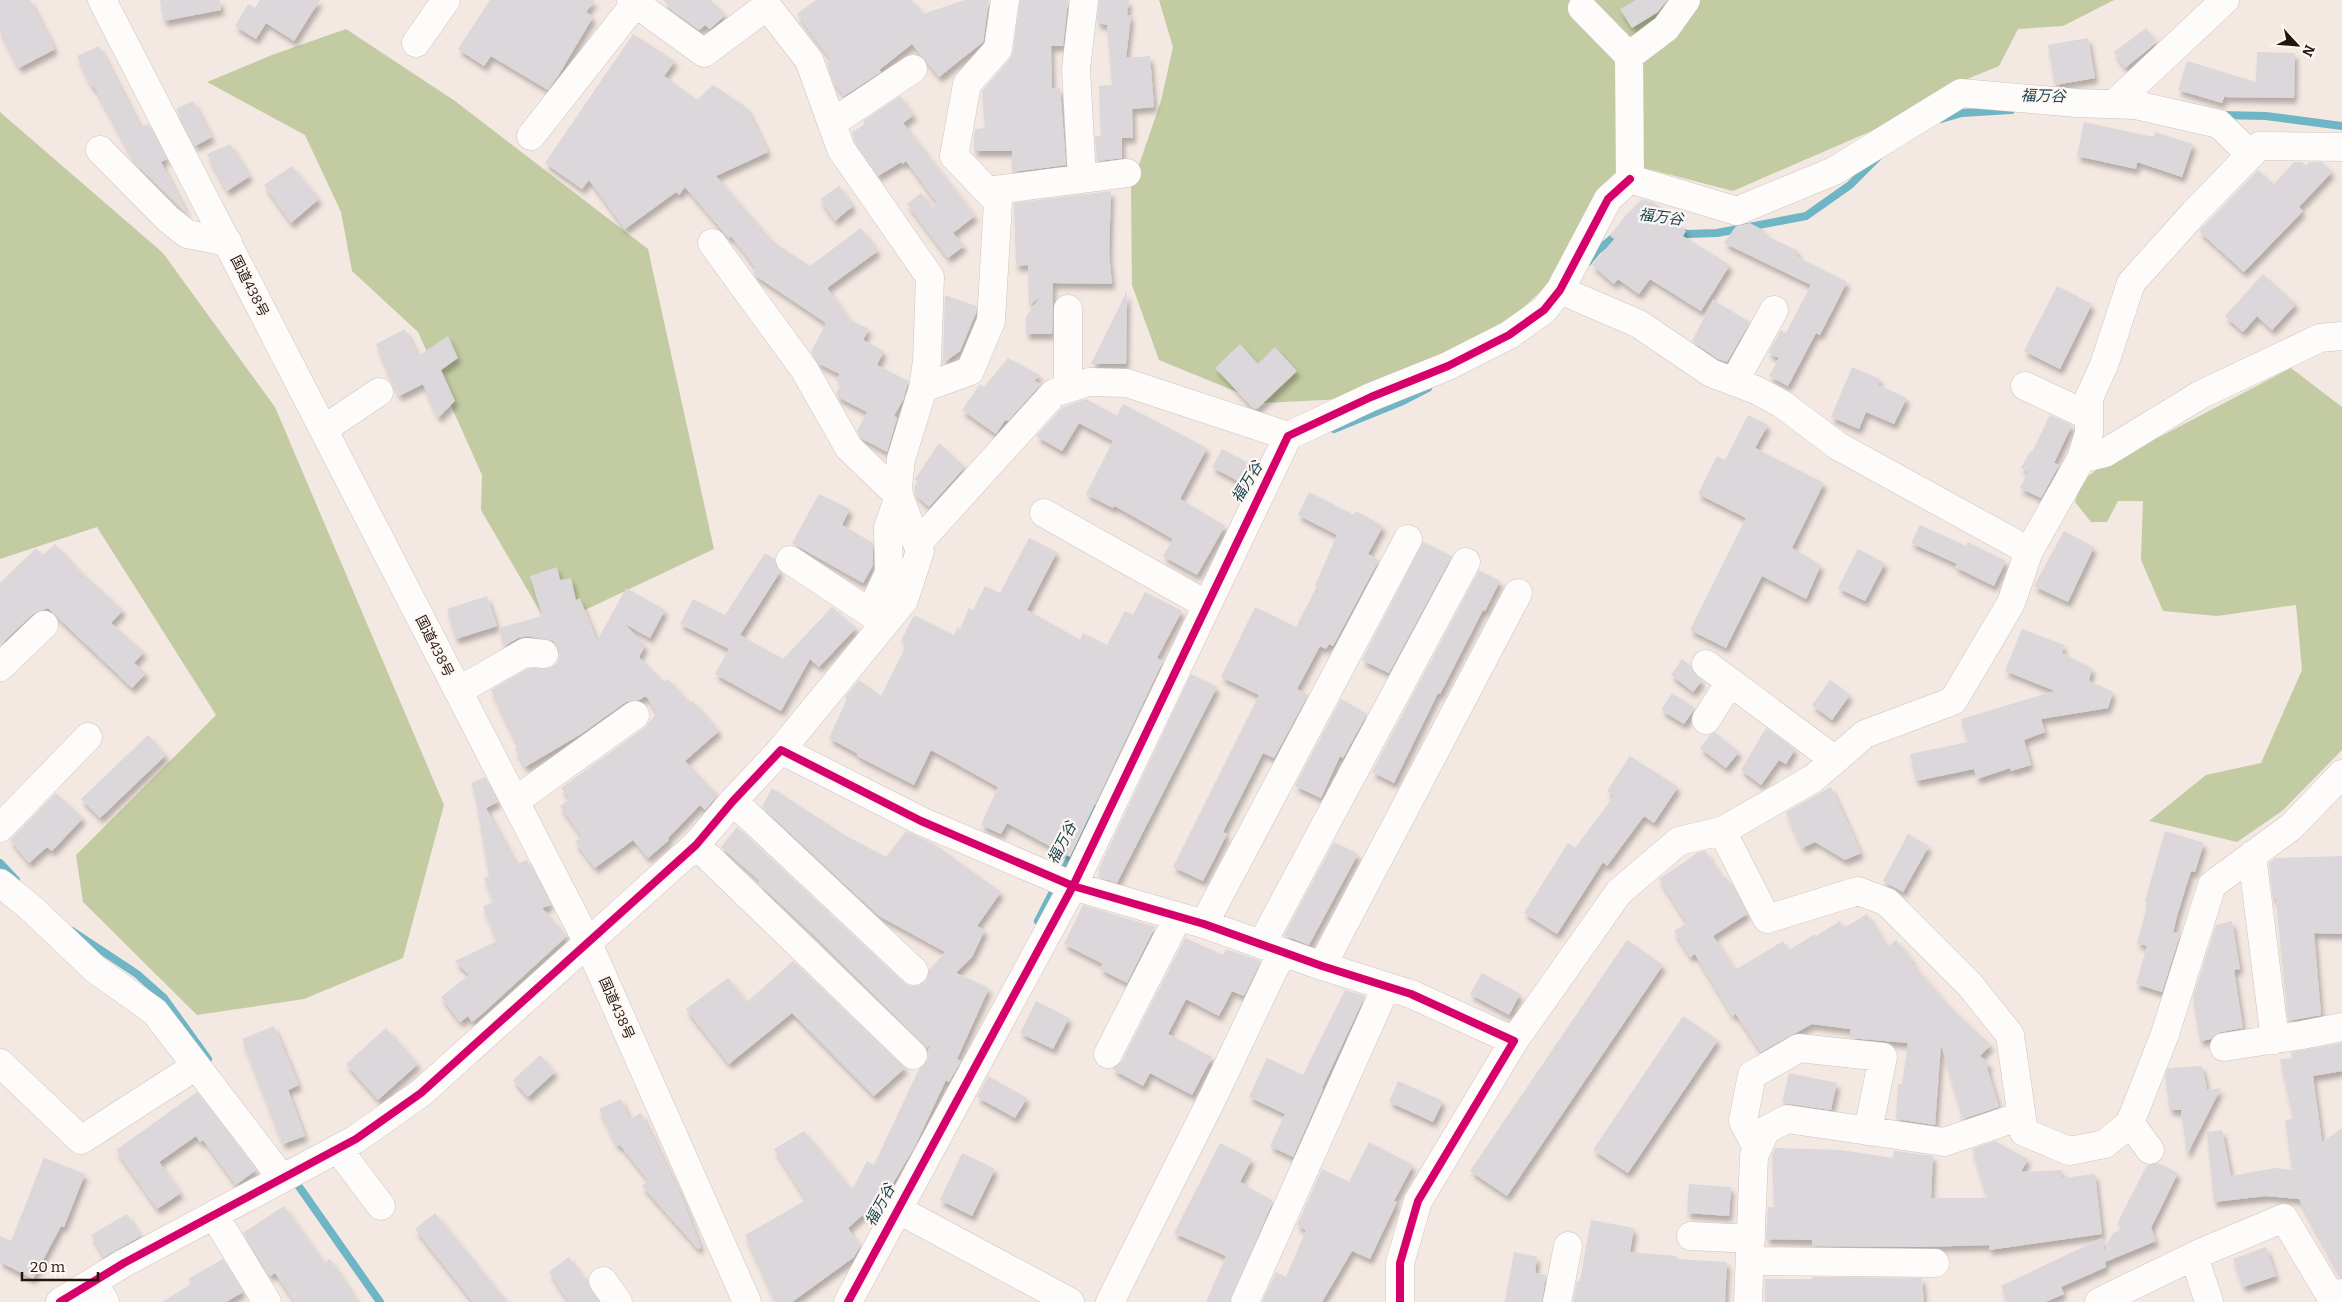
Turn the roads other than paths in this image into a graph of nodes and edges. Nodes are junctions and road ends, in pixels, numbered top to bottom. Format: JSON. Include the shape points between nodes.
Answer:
{"nodes":[{"id":1,"x":102,"y":0,"type":"edge"},
{"id":2,"x":446,"y":0,"type":"edge"},
{"id":3,"x":1005,"y":0,"type":"edge"},
{"id":4,"x":1084,"y":0,"type":"edge"},
{"id":5,"x":1686,"y":0,"type":"edge"},
{"id":6,"x":2224,"y":0,"type":"edge"},
{"id":7,"x":634,"y":1,"type":"edge"},
{"id":8,"x":766,"y":3,"type":"edge"},
{"id":9,"x":1582,"y":8,"type":"dead end"},
{"id":10,"x":416,"y":43,"type":"dead end"},
{"id":11,"x":1628,"y":56,"type":"junction"},
{"id":12,"x":913,"y":69,"type":"dead end"},
{"id":13,"x":2114,"y":104,"type":"junction"},
{"id":14,"x":832,"y":123,"type":"junction"},
{"id":15,"x":531,"y":136,"type":"dead end"},
{"id":16,"x":2342,"y":146,"type":"edge"},
{"id":17,"x":100,"y":150,"type":"dead end"},
{"id":18,"x":2251,"y":155,"type":"junction"},
{"id":19,"x":1127,"y":173,"type":"dead end"},
{"id":20,"x":1082,"y":179,"type":"junction"},
{"id":21,"x":1630,"y":179,"type":"junction"},
{"id":22,"x":987,"y":191,"type":"junction"},
{"id":23,"x":228,"y":242,"type":"junction"},
{"id":24,"x":712,"y":243,"type":"dead end"},
{"id":25,"x":1560,"y":290,"type":"junction"},
{"id":26,"x":1068,"y":309,"type":"dead end"},
{"id":27,"x":1774,"y":310,"type":"dead end"},
{"id":28,"x":2342,"y":336,"type":"edge"},
{"id":29,"x":1734,"y":382,"type":"junction"},
{"id":30,"x":2025,"y":386,"type":"dead end"},
{"id":31,"x":923,"y":388,"type":"junction"},
{"id":32,"x":1068,"y":388,"type":"junction"},
{"id":33,"x":379,"y":392,"type":"dead end"},
{"id":34,"x":2089,"y":416,"type":"junction"},
{"id":35,"x":324,"y":429,"type":"junction"},
{"id":36,"x":1288,"y":436,"type":"junction"},
{"id":37,"x":2081,"y":459,"type":"junction"},
{"id":38,"x":899,"y":496,"type":"junction"},
{"id":39,"x":1044,"y":513,"type":"dead end"},
{"id":40,"x":1408,"y":539,"type":"dead end"},
{"id":41,"x":918,"y":542,"type":"junction"},
{"id":42,"x":2029,"y":551,"type":"junction"},
{"id":43,"x":790,"y":560,"type":"dead end"},
{"id":44,"x":1466,"y":562,"type":"dead end"},
{"id":45,"x":1518,"y":593,"type":"dead end"},
{"id":46,"x":1207,"y":605,"type":"junction"},
{"id":47,"x":44,"y":625,"type":"dead end"},
{"id":48,"x":544,"y":654,"type":"dead end"},
{"id":49,"x":1706,"y":664,"type":"dead end"},
{"id":50,"x":0,"y":667,"type":"edge"},
{"id":51,"x":1730,"y":682,"type":"junction"},
{"id":52,"x":458,"y":691,"type":"junction"},
{"id":53,"x":635,"y":715,"type":"dead end"},
{"id":54,"x":1706,"y":720,"type":"dead end"},
{"id":55,"x":88,"y":737,"type":"dead end"},
{"id":56,"x":780,"y":750,"type":"junction"},
{"id":57,"x":1835,"y":760,"type":"junction"},
{"id":58,"x":2342,"y":774,"type":"edge"},
{"id":59,"x":516,"y":801,"type":"junction"},
{"id":60,"x":732,"y":801,"type":"junction"},
{"id":61,"x":0,"y":828,"type":"edge"},
{"id":62,"x":1722,"y":831,"type":"junction"},
{"id":63,"x":696,"y":845,"type":"junction"},
{"id":64,"x":2252,"y":855,"type":"junction"},
{"id":65,"x":0,"y":883,"type":"edge"},
{"id":66,"x":1073,"y":886,"type":"junction"},
{"id":67,"x":1191,"y":920,"type":"junction"},
{"id":68,"x":587,"y":941,"type":"junction"},
{"id":69,"x":1271,"y":948,"type":"junction"},
{"id":70,"x":1322,"y":966,"type":"junction"},
{"id":71,"x":914,"y":971,"type":"dead end"},
{"id":72,"x":1386,"y":987,"type":"junction"},
{"id":73,"x":2342,"y":1027,"type":"edge"},
{"id":74,"x":1514,"y":1040,"type":"junction"},
{"id":75,"x":2275,"y":1040,"type":"junction"},
{"id":76,"x":2224,"y":1047,"type":"dead end"},
{"id":77,"x":1108,"y":1054,"type":"dead end"},
{"id":78,"x":913,"y":1055,"type":"dead end"},
{"id":79,"x":0,"y":1063,"type":"edge"},
{"id":80,"x":196,"y":1066,"type":"junction"},
{"id":81,"x":2021,"y":1116,"type":"junction"},
{"id":82,"x":2130,"y":1122,"type":"junction"},
{"id":83,"x":1868,"y":1131,"type":"junction"},
{"id":84,"x":1757,"y":1148,"type":"junction"},
{"id":85,"x":338,"y":1149,"type":"junction"},
{"id":86,"x":2150,"y":1150,"type":"dead end"},
{"id":87,"x":282,"y":1178,"type":"junction"},
{"id":88,"x":381,"y":1206,"type":"dead end"},
{"id":89,"x":899,"y":1210,"type":"junction"},
{"id":90,"x":214,"y":1215,"type":"junction"},
{"id":91,"x":1691,"y":1236,"type":"dead end"},
{"id":92,"x":1568,"y":1246,"type":"dead end"},
{"id":93,"x":1750,"y":1250,"type":"junction"},
{"id":94,"x":2194,"y":1256,"type":"junction"},
{"id":95,"x":1935,"y":1263,"type":"dead end"},
{"id":96,"x":99,"y":1292,"type":"edge"},
{"id":97,"x":2342,"y":1293,"type":"edge"},
{"id":98,"x":60,"y":1302,"type":"edge"},
{"id":99,"x":267,"y":1302,"type":"edge"},
{"id":100,"x":747,"y":1302,"type":"edge"},
{"id":101,"x":848,"y":1302,"type":"edge"},
{"id":102,"x":1070,"y":1302,"type":"edge"},
{"id":103,"x":1110,"y":1302,"type":"edge"},
{"id":104,"x":1245,"y":1302,"type":"edge"},
{"id":105,"x":1400,"y":1302,"type":"edge"},
{"id":106,"x":1557,"y":1302,"type":"edge"},
{"id":107,"x":1748,"y":1302,"type":"edge"},
{"id":108,"x":2099,"y":1302,"type":"edge"},
{"id":109,"x":2209,"y":1302,"type":"edge"}],
"edges":[{"from":1,"to":23,"type":"main road","name":"国道438号"},
{"from":2,"to":10,"type":"main road"},
{"from":3,"to":22,"type":"main road","via":[[998,49],[967,84],[954,156]]},
{"from":4,"to":20,"type":"main road","via":[[1076,69]]},
{"from":5,"to":11,"type":"main road","via":[[1666,28]]},
{"from":6,"to":13,"type":"main road"},
{"from":7,"to":8,"type":"main road","via":[[704,53]]},
{"from":7,"to":15,"type":"main road"},
{"from":8,"to":14,"type":"main road","via":[[808,60]]},
{"from":9,"to":11,"type":"main road"},
{"from":11,"to":21,"type":"main road"},
{"from":12,"to":14,"type":"main road"},
{"from":13,"to":18,"type":"main road","via":[[2136,105],[2219,124]]},
{"from":13,"to":21,"type":"main road","via":[[1961,93],[1834,171],[1737,211]]},
{"from":14,"to":31,"type":"main road","via":[[841,149],[930,277]]},
{"from":16,"to":18,"type":"main road","via":[[2260,146]]},
{"from":17,"to":23,"type":"main road","via":[[187,234]]},
{"from":18,"to":34,"type":"main road","via":[[2131,283],[2104,365],[2089,398]]},
{"from":19,"to":20,"type":"main road"},
{"from":20,"to":22,"type":"main road"},
{"from":21,"to":25,"type":"main road","via":[[1608,199]]},
{"from":22,"to":31,"type":"main road","via":[[998,202],[991,321],[970,371]]},
{"from":23,"to":35,"type":"main road","name":"国道438号"},
{"from":24,"to":38,"type":"main road","via":[[804,369],[849,448]]},
{"from":25,"to":29,"type":"main road","via":[[1639,324],[1711,373]]},
{"from":25,"to":36,"type":"main road","via":[[1544,310],[1509,335],[1448,366]]},
{"from":26,"to":32,"type":"main road"},
{"from":27,"to":29,"type":"main road"},
{"from":28,"to":37,"type":"main road","via":[[2320,338],[2200,394],[2105,453]]},
{"from":29,"to":42,"type":"main road","via":[[1782,404],[1838,446]]},
{"from":30,"to":34,"type":"main road"},
{"from":31,"to":38,"type":"main road","via":[[901,458]]},
{"from":32,"to":36,"type":"main road","via":[[1089,382],[1127,383]]},
{"from":32,"to":41,"type":"main road","via":[[1054,393]]},
{"from":33,"to":35,"type":"main road"},
{"from":34,"to":37,"type":"main road","via":[[2089,433]]},
{"from":35,"to":52,"type":"main road","name":"国道438号"},
{"from":36,"to":46,"type":"main road"},
{"from":37,"to":42,"type":"main road"},
{"from":38,"to":41,"type":"main road"},
{"from":38,"to":43,"type":"main road","via":[[888,528],[889,573],[870,613]]},
{"from":39,"to":46,"type":"main road"},
{"from":40,"to":67,"type":"main road"},
{"from":41,"to":56,"type":"main road","via":[[920,551],[904,600]]},
{"from":42,"to":57,"type":"main road","via":[[2010,603],[1953,701],[1865,734]]},
{"from":44,"to":69,"type":"main road"},
{"from":45,"to":70,"type":"main road"},
{"from":46,"to":66,"type":"main road"},
{"from":47,"to":50,"type":"main road"},
{"from":48,"to":52,"type":"main road","via":[[526,652]]},
{"from":49,"to":51,"type":"main road"},
{"from":51,"to":54,"type":"main road"},
{"from":51,"to":57,"type":"main road"},
{"from":52,"to":59,"type":"main road","name":"国道438号"},
{"from":53,"to":59,"type":"main road"},
{"from":55,"to":61,"type":"main road"},
{"from":56,"to":60,"type":"main road"},
{"from":56,"to":66,"type":"main road","via":[[922,821]]},
{"from":57,"to":62,"type":"main road","via":[[1814,778]]},
{"from":58,"to":64,"type":"main road","via":[[2290,827]]},
{"from":59,"to":68,"type":"main road","name":"国道438号"},
{"from":60,"to":63,"type":"main road"},
{"from":60,"to":71,"type":"main road"},
{"from":62,"to":74,"type":"main road","via":[[1679,841],[1620,892]]},
{"from":62,"to":81,"type":"main road","via":[[1767,919],[1858,891],[1887,902],[1970,984],[2010,1035]]},
{"from":63,"to":68,"type":"main road"},
{"from":63,"to":78,"type":"main road"},
{"from":64,"to":75,"type":"main road"},
{"from":64,"to":82,"type":"main road","via":[[2212,885],[2165,1034]]},
{"from":65,"to":80,"type":"main road","via":[[95,969],[155,1012]]},
{"from":66,"to":67,"type":"main road"},
{"from":66,"to":89,"type":"main road"},
{"from":67,"to":69,"type":"main road"},
{"from":67,"to":77,"type":"main road"},
{"from":68,"to":85,"type":"main road","via":[[421,1093]]},
{"from":68,"to":100,"type":"main road","name":"国道438号"},
{"from":69,"to":70,"type":"main road"},
{"from":69,"to":103,"type":"main road","via":[[1214,1095]]},
{"from":70,"to":72,"type":"main road"},
{"from":72,"to":74,"type":"main road","via":[[1411,994]]},
{"from":72,"to":104,"type":"main road"},
{"from":73,"to":75,"type":"main road"},
{"from":74,"to":105,"type":"main road","via":[[1418,1201],[1400,1263]]},
{"from":75,"to":76,"type":"main road"},
{"from":79,"to":80,"type":"main road","via":[[81,1140]]},
{"from":80,"to":87,"type":"main road"},
{"from":81,"to":82,"type":"main road","via":[[2024,1132],[2069,1151],[2105,1144]]},
{"from":81,"to":83,"type":"main road","via":[[1944,1142]]},
{"from":82,"to":86,"type":"main road"},
{"from":83,"to":84,"type":"main road","via":[[1787,1119],[1766,1130]]},
{"from":83,"to":84,"type":"main road","via":[[1883,1057],[1799,1048],[1752,1075],[1743,1121]]},
{"from":84,"to":93,"type":"main road"},
{"from":85,"to":87,"type":"main road"},
{"from":85,"to":88,"type":"main road"},
{"from":87,"to":90,"type":"main road"},
{"from":89,"to":101,"type":"main road"},
{"from":89,"to":102,"type":"main road"},
{"from":90,"to":96,"type":"main road"},
{"from":90,"to":99,"type":"main road"},
{"from":91,"to":93,"type":"main road"},
{"from":92,"to":106,"type":"main road"},
{"from":93,"to":95,"type":"main road"},
{"from":93,"to":107,"type":"main road"},
{"from":94,"to":97,"type":"main road","via":[[2284,1218],[2330,1295]]},
{"from":94,"to":108,"type":"main road"},
{"from":94,"to":109,"type":"main road"},
{"from":96,"to":98,"type":"main road"}]}
